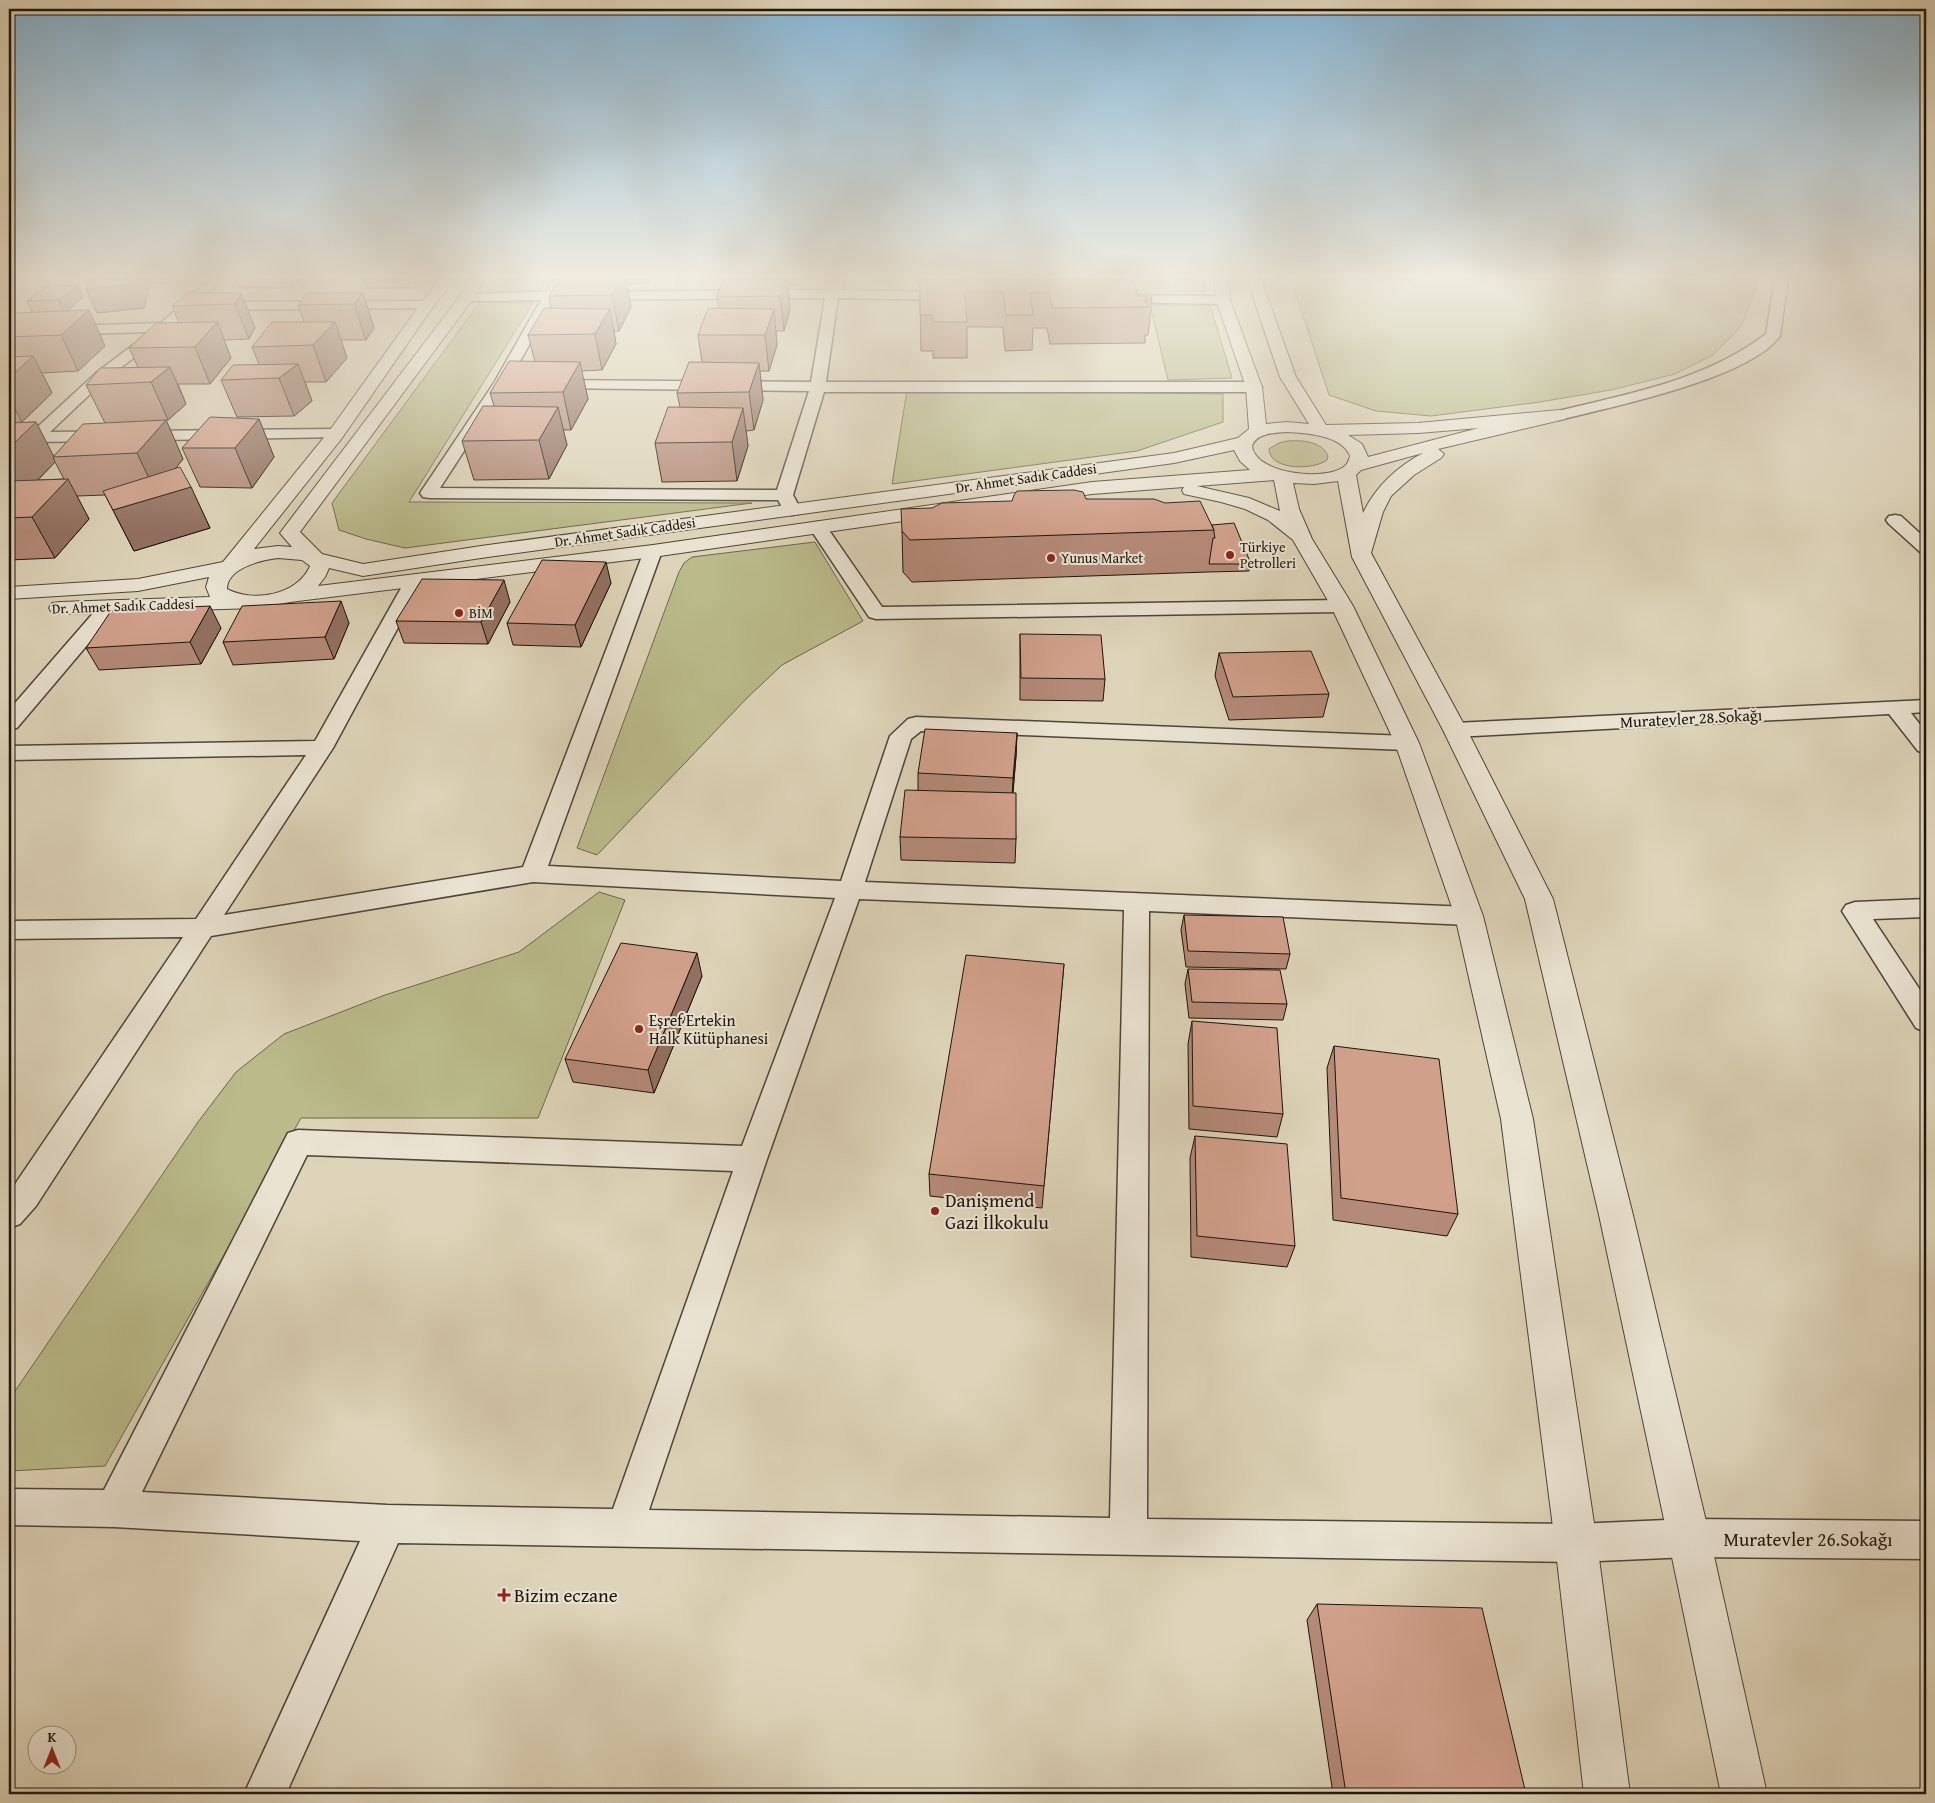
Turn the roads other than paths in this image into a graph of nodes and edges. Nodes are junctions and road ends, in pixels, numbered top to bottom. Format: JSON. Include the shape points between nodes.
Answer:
{"nodes":[{"id":1,"x":118,"y":363,"type":"edge"},
{"id":2,"x":387,"y":363,"type":"edge"},
{"id":3,"x":417,"y":363,"type":"edge"},
{"id":4,"x":512,"y":363,"type":"edge"},
{"id":5,"x":822,"y":363,"type":"edge"},
{"id":6,"x":1245,"y":363,"type":"edge"},
{"id":7,"x":1283,"y":363,"type":"edge"},
{"id":8,"x":1730,"y":363,"type":"edge"},
{"id":9,"x":501,"y":383,"type":"junction"},
{"id":10,"x":521,"y":384,"type":"edge"},
{"id":11,"x":541,"y":384,"type":"edge"},
{"id":12,"x":818,"y":387,"type":"junction"},
{"id":13,"x":1254,"y":388,"type":"junction"},
{"id":14,"x":1559,"y":414,"type":"junction"},
{"id":15,"x":1321,"y":430,"type":"junction"},
{"id":16,"x":1478,"y":433,"type":"junction"},
{"id":17,"x":336,"y":434,"type":"junction"},
{"id":18,"x":36,"y":437,"type":"junction"},
{"id":19,"x":1251,"y":437,"type":"junction"},
{"id":20,"x":9,"y":440,"type":"edge"},
{"id":21,"x":1350,"y":470,"type":"junction"},
{"id":22,"x":1278,"y":475,"type":"junction"},
{"id":23,"x":1142,"y":483,"type":"junction"},
{"id":24,"x":788,"y":502,"type":"junction"},
{"id":25,"x":1895,"y":520,"type":"dead end"},
{"id":26,"x":818,"y":527,"type":"junction"},
{"id":27,"x":1302,"y":539,"type":"junction"},
{"id":28,"x":1926,"y":548,"type":"edge"},
{"id":29,"x":653,"y":551,"type":"junction"},
{"id":30,"x":1362,"y":557,"type":"junction"},
{"id":31,"x":315,"y":559,"type":"junction"},
{"id":32,"x":230,"y":567,"type":"junction"},
{"id":33,"x":414,"y":581,"type":"junction"},
{"id":34,"x":9,"y":593,"type":"edge"},
{"id":35,"x":287,"y":596,"type":"junction"},
{"id":36,"x":236,"y":602,"type":"junction"},
{"id":37,"x":1342,"y":606,"type":"junction"},
{"id":38,"x":109,"y":607,"type":"junction"},
{"id":39,"x":9,"y":610,"type":"edge"},
{"id":40,"x":1926,"y":706,"type":"edge"},
{"id":41,"x":1895,"y":708,"type":"junction"},
{"id":42,"x":9,"y":724,"type":"edge"},
{"id":43,"x":1455,"y":730,"type":"junction"},
{"id":44,"x":1407,"y":743,"type":"junction"},
{"id":45,"x":1926,"y":746,"type":"edge"},
{"id":46,"x":322,"y":748,"type":"junction"},
{"id":47,"x":9,"y":753,"type":"edge"},
{"id":48,"x":533,"y":874,"type":"junction"},
{"id":49,"x":850,"y":890,"type":"junction"},
{"id":50,"x":1138,"y":902,"type":"junction"},
{"id":51,"x":1926,"y":908,"type":"edge"},
{"id":52,"x":1469,"y":916,"type":"junction"},
{"id":53,"x":204,"y":928,"type":"junction"},
{"id":54,"x":9,"y":930,"type":"edge"},
{"id":55,"x":1926,"y":1021,"type":"edge"},
{"id":56,"x":752,"y":1159,"type":"junction"},
{"id":57,"x":9,"y":1214,"type":"edge"},
{"id":58,"x":9,"y":1507,"type":"edge"},
{"id":59,"x":114,"y":1509,"type":"junction"},
{"id":60,"x":387,"y":1524,"type":"junction"},
{"id":61,"x":625,"y":1527,"type":"junction"},
{"id":62,"x":1128,"y":1536,"type":"junction"},
{"id":63,"x":1689,"y":1538,"type":"junction"},
{"id":64,"x":1926,"y":1540,"type":"edge"},
{"id":65,"x":1576,"y":1543,"type":"junction"},
{"id":66,"x":265,"y":1794,"type":"edge"},
{"id":67,"x":1607,"y":1794,"type":"edge"},
{"id":68,"x":1744,"y":1794,"type":"edge"}],
"edges":[{"from":1,"to":18,"type":"street"},
{"from":2,"to":17,"type":"street"},
{"from":3,"to":31,"type":"street","via":[[290,533]]},
{"from":4,"to":9,"type":"street"},
{"from":5,"to":12,"type":"street"},
{"from":6,"to":13,"type":"street"},
{"from":7,"to":15,"type":"street","via":[[1288,377]]},
{"from":8,"to":14,"type":"street","via":[[1706,375],[1655,391]]},
{"from":9,"to":10,"type":"street"},
{"from":9,"to":24,"type":"street","via":[[429,494]]},
{"from":11,"to":12,"type":"street"},
{"from":12,"to":13,"type":"street"},
{"from":12,"to":24,"type":"street"},
{"from":13,"to":19,"type":"street"},
{"from":14,"to":15,"type":"street","via":[[1418,428]]},
{"from":14,"to":16,"type":"street"},
{"from":15,"to":19,"type":"street","name":"Dr. Ahmet Sadık Caddesi","via":[[1287,427]]},
{"from":15,"to":21,"type":"street","via":[[1353,446],[1358,460]]},
{"from":16,"to":21,"type":"street"},
{"from":16,"to":30,"type":"street","via":[[1412,465],[1392,483],[1374,511]]},
{"from":17,"to":18,"type":"street"},
{"from":17,"to":32,"type":"street"},
{"from":18,"to":20,"type":"street"},
{"from":19,"to":22,"type":"street","via":[[1242,449],[1245,456],[1262,469]]},
{"from":19,"to":24,"type":"street","name":"Dr. Ahmet Sadık Caddesi","via":[[1174,458]]},
{"from":21,"to":22,"type":"street","via":[[1324,478]]},
{"from":21,"to":30,"type":"street"},
{"from":22,"to":23,"type":"street"},
{"from":22,"to":27,"type":"street"},
{"from":23,"to":26,"type":"street"},
{"from":23,"to":27,"type":"street","via":[[1224,496],[1252,505],[1272,514]]},
{"from":24,"to":31,"type":"street","name":"Dr. Ahmet Sadık Caddesi","via":[[363,570]]},
{"from":25,"to":28,"type":"street"},
{"from":26,"to":29,"type":"street"},
{"from":26,"to":37,"type":"street","via":[[876,613]]},
{"from":27,"to":37,"type":"street"},
{"from":29,"to":33,"type":"street"},
{"from":29,"to":48,"type":"street"},
{"from":30,"to":43,"type":"street"},
{"from":31,"to":32,"type":"street","name":"Dr. Ahmet Sadık Caddesi","via":[[307,554],[278,552],[260,554]]},
{"from":31,"to":35,"type":"street","via":[[320,565],[313,582]]},
{"from":32,"to":34,"type":"street","name":"Dr. Ahmet Sadık Caddesi","via":[[138,585]]},
{"from":32,"to":36,"type":"street","via":[[220,575],[217,592]]},
{"from":33,"to":35,"type":"street"},
{"from":33,"to":46,"type":"street"},
{"from":35,"to":36,"type":"street","name":"Dr. Ahmet Sadık Caddesi","via":[[261,602]]},
{"from":36,"to":38,"type":"street","name":"Dr. Ahmet Sadık Caddesi"},
{"from":37,"to":44,"type":"street"},
{"from":38,"to":39,"type":"street","name":"Dr. Ahmet Sadık Caddesi"},
{"from":38,"to":42,"type":"street"},
{"from":40,"to":41,"type":"street","name":"Muratevler 28.Sokağı"},
{"from":41,"to":43,"type":"street","name":"Muratevler 28.Sokağı"},
{"from":41,"to":45,"type":"street"},
{"from":43,"to":63,"type":"street","via":[[1538,899],[1616,1215]]},
{"from":44,"to":49,"type":"street","via":[[916,724],[902,736]]},
{"from":44,"to":52,"type":"street"},
{"from":46,"to":47,"type":"street"},
{"from":46,"to":53,"type":"street"},
{"from":48,"to":49,"type":"street"},
{"from":48,"to":53,"type":"street"},
{"from":49,"to":50,"type":"street"},
{"from":49,"to":56,"type":"street"},
{"from":50,"to":52,"type":"street"},
{"from":50,"to":62,"type":"street"},
{"from":51,"to":55,"type":"street","via":[[1855,911]]},
{"from":52,"to":65,"type":"street","via":[[1517,1119]]},
{"from":53,"to":54,"type":"street"},
{"from":53,"to":57,"type":"street","via":[[25,1197]]},
{"from":56,"to":59,"type":"street","via":[[298,1142]]},
{"from":56,"to":61,"type":"street"},
{"from":58,"to":59,"type":"street","name":"Muratevler 26.Sokağı"},
{"from":59,"to":60,"type":"street","name":"Muratevler 26.Sokağı"},
{"from":60,"to":61,"type":"street","name":"Muratevler 26.Sokağı"},
{"from":60,"to":66,"type":"street"},
{"from":61,"to":62,"type":"street","name":"Muratevler 26.Sokağı"},
{"from":62,"to":65,"type":"street","name":"Muratevler 26.Sokağı"},
{"from":63,"to":64,"type":"street","name":"Muratevler 26.Sokağı"},
{"from":63,"to":65,"type":"street","name":"Muratevler 26.Sokağı"},
{"from":63,"to":68,"type":"street"},
{"from":65,"to":67,"type":"street"}]}
